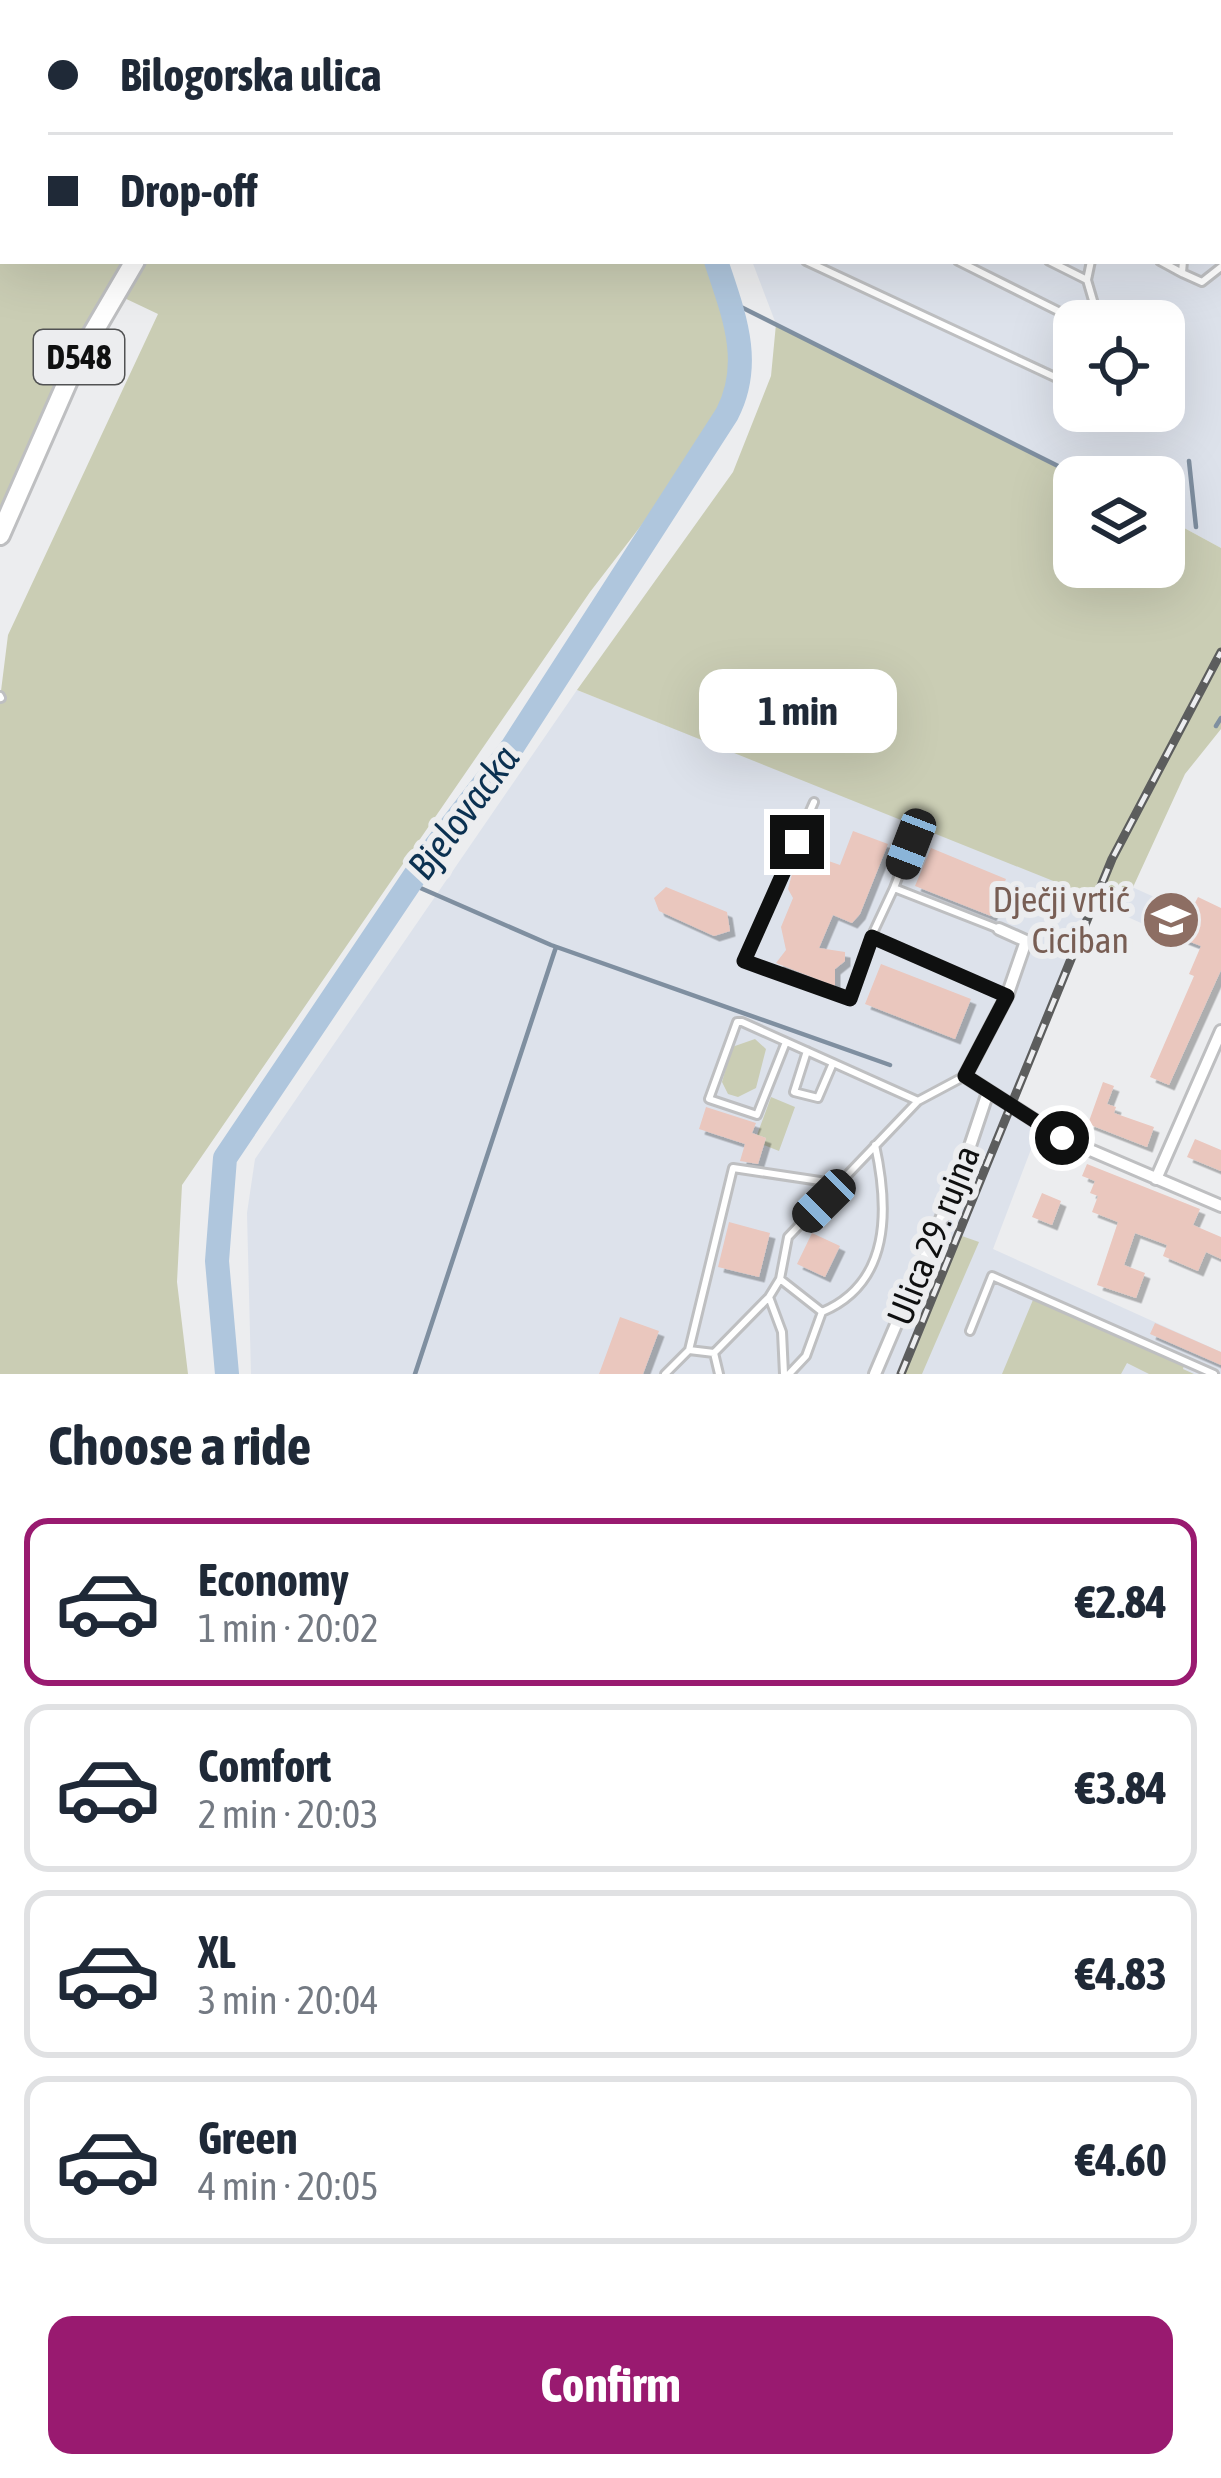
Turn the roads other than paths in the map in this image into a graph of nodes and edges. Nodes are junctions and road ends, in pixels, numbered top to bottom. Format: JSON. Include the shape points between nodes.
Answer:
{"nodes":[{"id":1,"x":133,"y":264,"type":"edge"},
{"id":2,"x":812,"y":264,"type":"edge"},
{"id":3,"x":964,"y":264,"type":"edge"},
{"id":4,"x":1055,"y":264,"type":"edge"},
{"id":5,"x":1090,"y":264,"type":"edge"},
{"id":6,"x":1166,"y":264,"type":"edge"},
{"id":7,"x":1183,"y":264,"type":"edge"},
{"id":8,"x":1221,"y":267,"type":"edge"},
{"id":9,"x":1182,"y":273,"type":"junction"},
{"id":10,"x":1087,"y":280,"type":"junction"},
{"id":11,"x":1093,"y":300,"type":"edge"},
{"id":12,"x":1053,"y":308,"type":"edge"},
{"id":13,"x":1053,"y":376,"type":"edge"},
{"id":14,"x":0,"y":535,"type":"edge"},
{"id":15,"x":814,"y":802,"type":"dead end"},
{"id":16,"x":911,"y":844,"type":"dead end"},
{"id":17,"x":894,"y":888,"type":"junction"},
{"id":18,"x":999,"y":929,"type":"joint"},
{"id":19,"x":872,"y":937,"type":"junction"},
{"id":20,"x":1007,"y":996,"type":"junction"},
{"id":21,"x":1221,"y":1031,"type":"edge"},
{"id":22,"x":787,"y":1042,"type":"junction"},
{"id":23,"x":807,"y":1051,"type":"junction"},
{"id":24,"x":833,"y":1063,"type":"junction"},
{"id":25,"x":965,"y":1076,"type":"junction"},
{"id":26,"x":987,"y":1095,"type":"junction"},
{"id":27,"x":918,"y":1101,"type":"junction"},
{"id":28,"x":875,"y":1145,"type":"junction"},
{"id":29,"x":1156,"y":1179,"type":"junction"},
{"id":30,"x":840,"y":1184,"type":"junction"},
{"id":31,"x":1221,"y":1206,"type":"edge"},
{"id":32,"x":781,"y":1279,"type":"junction"},
{"id":33,"x":769,"y":1298,"type":"junction"},
{"id":34,"x":822,"y":1312,"type":"junction"},
{"id":35,"x":970,"y":1331,"type":"dead end"},
{"id":36,"x":689,"y":1350,"type":"junction"},
{"id":37,"x":714,"y":1353,"type":"junction"},
{"id":38,"x":665,"y":1374,"type":"edge"},
{"id":39,"x":719,"y":1374,"type":"edge"},
{"id":40,"x":786,"y":1374,"type":"edge"},
{"id":41,"x":875,"y":1374,"type":"edge"},
{"id":42,"x":1214,"y":1374,"type":"edge"}],
"edges":[{"from":1,"to":14,"type":"main road","number":"D548","via":[[77,360]]},
{"from":2,"to":13,"type":"lane"},
{"from":3,"to":12,"type":"lane"},
{"from":4,"to":10,"type":"lane"},
{"from":5,"to":10,"type":"lane"},
{"from":6,"to":9,"type":"lane"},
{"from":7,"to":9,"type":"lane"},
{"from":8,"to":9,"type":"lane","via":[[1202,282]]},
{"from":10,"to":11,"type":"lane"},
{"from":15,"to":19,"type":"lane","via":[[744,961],[850,999]]},
{"from":16,"to":17,"type":"lane"},
{"from":17,"to":18,"type":"lane"},
{"from":17,"to":19,"type":"lane"},
{"from":18,"to":20,"type":"street","via":[[1027,941]]},
{"from":19,"to":20,"type":"lane"},
{"from":20,"to":25,"type":"street"},
{"from":21,"to":29,"type":"street"},
{"from":22,"to":22,"type":"lane","via":[[737,1022],[709,1099],[757,1115]]},
{"from":22,"to":23,"type":"lane"},
{"from":23,"to":24,"type":"lane"},
{"from":23,"to":24,"type":"lane","via":[[794,1092],[818,1098]]},
{"from":24,"to":27,"type":"lane"},
{"from":25,"to":26,"type":"street"},
{"from":25,"to":27,"type":"lane"},
{"from":26,"to":29,"type":"street"},
{"from":26,"to":41,"type":"street","name":"Ulica 29. rujna"},
{"from":27,"to":28,"type":"lane"},
{"from":28,"to":30,"type":"lane"},
{"from":28,"to":34,"type":"lane","via":[[885,1209],[880,1252],[847,1301]]},
{"from":29,"to":31,"type":"street"},
{"from":30,"to":32,"type":"lane","via":[[788,1237]]},
{"from":30,"to":36,"type":"lane","via":[[733,1168]]},
{"from":32,"to":33,"type":"lane"},
{"from":32,"to":34,"type":"lane"},
{"from":33,"to":37,"type":"lane"},
{"from":33,"to":40,"type":"lane"},
{"from":34,"to":40,"type":"lane","via":[[806,1356]]},
{"from":35,"to":42,"type":"lane","via":[[992,1276]]},
{"from":36,"to":37,"type":"lane"},
{"from":36,"to":38,"type":"lane"},
{"from":37,"to":39,"type":"lane"}]}
